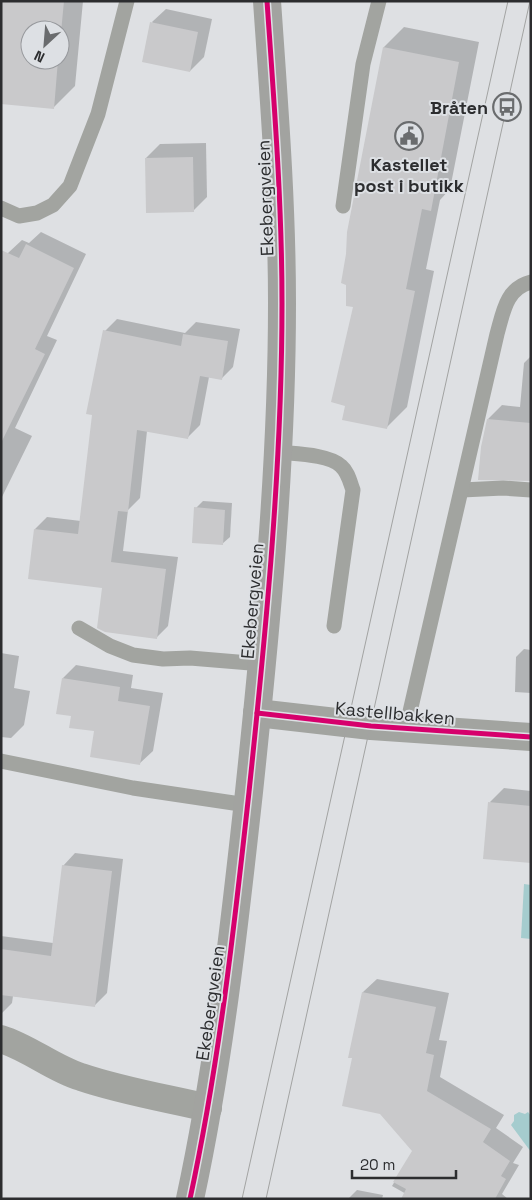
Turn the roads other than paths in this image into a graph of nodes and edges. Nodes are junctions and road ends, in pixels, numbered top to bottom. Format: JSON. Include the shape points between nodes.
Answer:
{"nodes":[{"id":1,"x":127,"y":1,"type":"edge"},
{"id":2,"x":267,"y":1,"type":"edge"},
{"id":3,"x":379,"y":1,"type":"edge"},
{"id":4,"x":343,"y":206,"type":"dead end"},
{"id":5,"x":3,"y":213,"type":"edge"},
{"id":6,"x":531,"y":282,"type":"edge"},
{"id":7,"x":277,"y":452,"type":"junction"},
{"id":8,"x":462,"y":490,"type":"junction"},
{"id":9,"x":531,"y":490,"type":"edge"},
{"id":10,"x":334,"y":626,"type":"dead end"},
{"id":11,"x":79,"y":628,"type":"dead end"},
{"id":12,"x":261,"y":664,"type":"junction"},
{"id":13,"x":257,"y":713,"type":"junction"},
{"id":14,"x":406,"y":729,"type":"junction"},
{"id":15,"x":531,"y":737,"type":"edge"},
{"id":16,"x":1,"y":761,"type":"edge"},
{"id":17,"x":247,"y":805,"type":"junction"},
{"id":18,"x":1,"y":1039,"type":"edge"},
{"id":19,"x":208,"y":1108,"type":"junction"},
{"id":20,"x":190,"y":1199,"type":"edge"}],
"edges":[{"from":1,"to":5,"type":"lane","via":[[98,114],[70,186],[53,205],[37,213],[19,216]]},
{"from":2,"to":7,"type":"main road","name":"Ekebergveien","via":[[281,254]]},
{"from":3,"to":4,"type":"lane","via":[[363,64]]},
{"from":6,"to":8,"type":"lane","name":"Kastellbakken","via":[[513,290],[505,304]]},
{"from":7,"to":10,"type":"lane","via":[[314,456],[340,464],[353,490]]},
{"from":7,"to":12,"type":"main road","name":"Ekebergveien"},
{"from":8,"to":9,"type":"lane"},
{"from":8,"to":14,"type":"lane","name":"Kastellbakken"},
{"from":11,"to":12,"type":"lane","via":[[133,655]]},
{"from":12,"to":13,"type":"main road","name":"Ekebergveien"},
{"from":13,"to":14,"type":"street","name":"Kastellbakken"},
{"from":13,"to":17,"type":"main road","name":"Ekebergveien"},
{"from":14,"to":15,"type":"street","name":"Kastellbakken"},
{"from":16,"to":17,"type":"lane","via":[[133,788]]},
{"from":17,"to":19,"type":"main road","name":"Ekebergveien","via":[[228,983]]},
{"from":18,"to":19,"type":"street","via":[[18,1044],[49,1064],[80,1077]]},
{"from":19,"to":20,"type":"main road","name":"Ekebergveien"}]}
